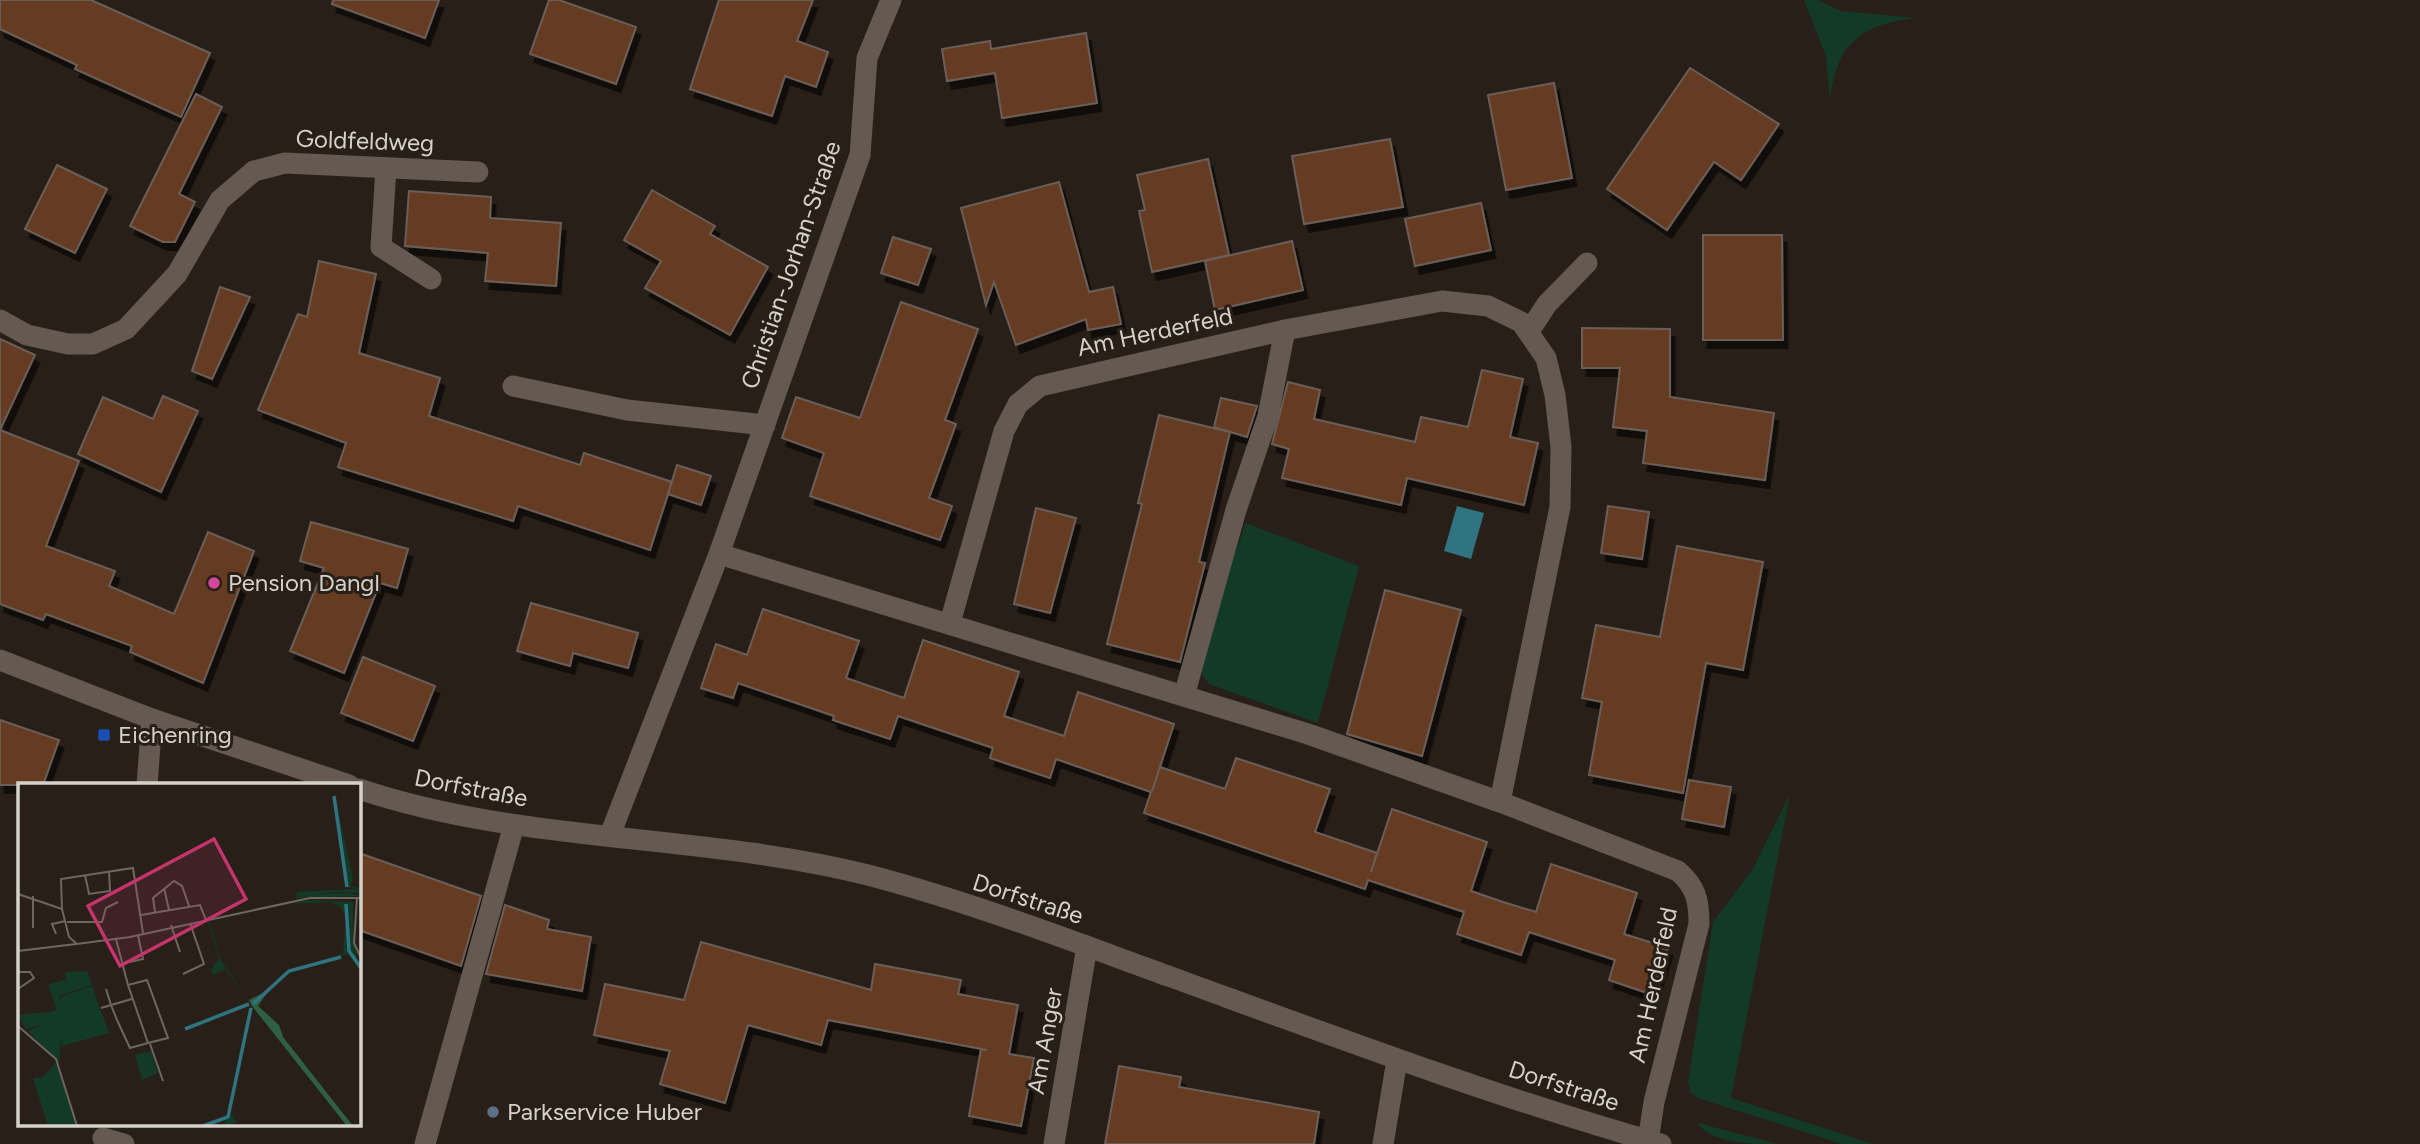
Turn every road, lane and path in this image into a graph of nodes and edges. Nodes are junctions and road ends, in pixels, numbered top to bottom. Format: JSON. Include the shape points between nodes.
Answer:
{"nodes":[{"id":1,"x":891,"y":0,"type":"edge"},
{"id":2,"x":386,"y":168,"type":"junction"},
{"id":3,"x":478,"y":172,"type":"dead end"},
{"id":4,"x":1587,"y":263,"type":"dead end"},
{"id":5,"x":431,"y":279,"type":"dead end"},
{"id":6,"x":0,"y":320,"type":"edge"},
{"id":7,"x":1285,"y":330,"type":"junction"},
{"id":8,"x":1530,"y":330,"type":"junction"},
{"id":9,"x":513,"y":386,"type":"dead end"},
{"id":10,"x":765,"y":425,"type":"junction"},
{"id":11,"x":719,"y":554,"type":"junction"},
{"id":12,"x":950,"y":623,"type":"junction"},
{"id":13,"x":0,"y":660,"type":"edge"},
{"id":14,"x":1185,"y":696,"type":"junction"},
{"id":15,"x":152,"y":719,"type":"junction"},
{"id":16,"x":147,"y":783,"type":"edge"},
{"id":17,"x":343,"y":783,"type":"edge"},
{"id":18,"x":360,"y":789,"type":"edge"},
{"id":19,"x":1500,"y":802,"type":"junction"},
{"id":20,"x":514,"y":825,"type":"junction"},
{"id":21,"x":610,"y":835,"type":"junction"},
{"id":22,"x":1087,"y":946,"type":"junction"},
{"id":23,"x":1397,"y":1060,"type":"junction"},
{"id":24,"x":103,"y":1135,"type":"edge"},
{"id":25,"x":1655,"y":1142,"type":"edge"},
{"id":26,"x":124,"y":1144,"type":"edge"},
{"id":27,"x":425,"y":1144,"type":"edge"},
{"id":28,"x":1054,"y":1144,"type":"edge"},
{"id":29,"x":1383,"y":1144,"type":"edge"}],
"edges":[{"from":1,"to":10,"type":"street","name":"Christian-Jorhan-Straße","via":[[867,58],[860,155]]},
{"from":2,"to":3,"type":"street","name":"Goldfeldweg"},
{"from":2,"to":5,"type":"street","via":[[381,247]]},
{"from":2,"to":6,"type":"street","name":"Goldfeldweg","via":[[285,163],[254,171],[220,200],[177,274],[126,329],[93,344],[27,335]]},
{"from":4,"to":8,"type":"street","via":[[1547,304]]},
{"from":7,"to":8,"type":"street","name":"Am Herderfeld","via":[[1442,301],[1488,306]]},
{"from":7,"to":12,"type":"street","name":"Am Herderfeld","via":[[1060,379],[1040,386],[1018,404],[1004,431]]},
{"from":7,"to":14,"type":"street","via":[[1268,416],[1236,510]]},
{"from":8,"to":19,"type":"street","via":[[1546,358],[1555,394],[1561,447],[1560,507]]},
{"from":9,"to":10,"type":"street","name":"Christian-Jorhan-Straße","via":[[627,410]]},
{"from":10,"to":11,"type":"street","name":"Christian-Jorhan-Straße"},
{"from":11,"to":12,"type":"street","name":"Am Herderfeld"},
{"from":11,"to":21,"type":"street","name":"Christian-Jorhan-Straße"},
{"from":12,"to":14,"type":"street","name":"Am Herderfeld"},
{"from":13,"to":15,"type":"street"},
{"from":14,"to":19,"type":"street","name":"Am Herderfeld","via":[[1308,733]]},
{"from":15,"to":16,"type":"street"},
{"from":15,"to":17,"type":"street"},
{"from":18,"to":20,"type":"street","name":"Dorfstraße"},
{"from":19,"to":25,"type":"street","name":"Am Herderfeld","via":[[1661,861],[1694,886],[1699,924],[1654,1102]]},
{"from":20,"to":21,"type":"street","name":"Dorfstraße"},
{"from":20,"to":27,"type":"street"},
{"from":21,"to":22,"type":"street","name":"Dorfstraße","via":[[736,849],[868,876]]},
{"from":22,"to":23,"type":"street","name":"Dorfstraße"},
{"from":22,"to":28,"type":"street","name":"Am Anger"},
{"from":23,"to":25,"type":"street","name":"Dorfstraße"},
{"from":23,"to":29,"type":"street"},
{"from":24,"to":26,"type":"street"}]}
